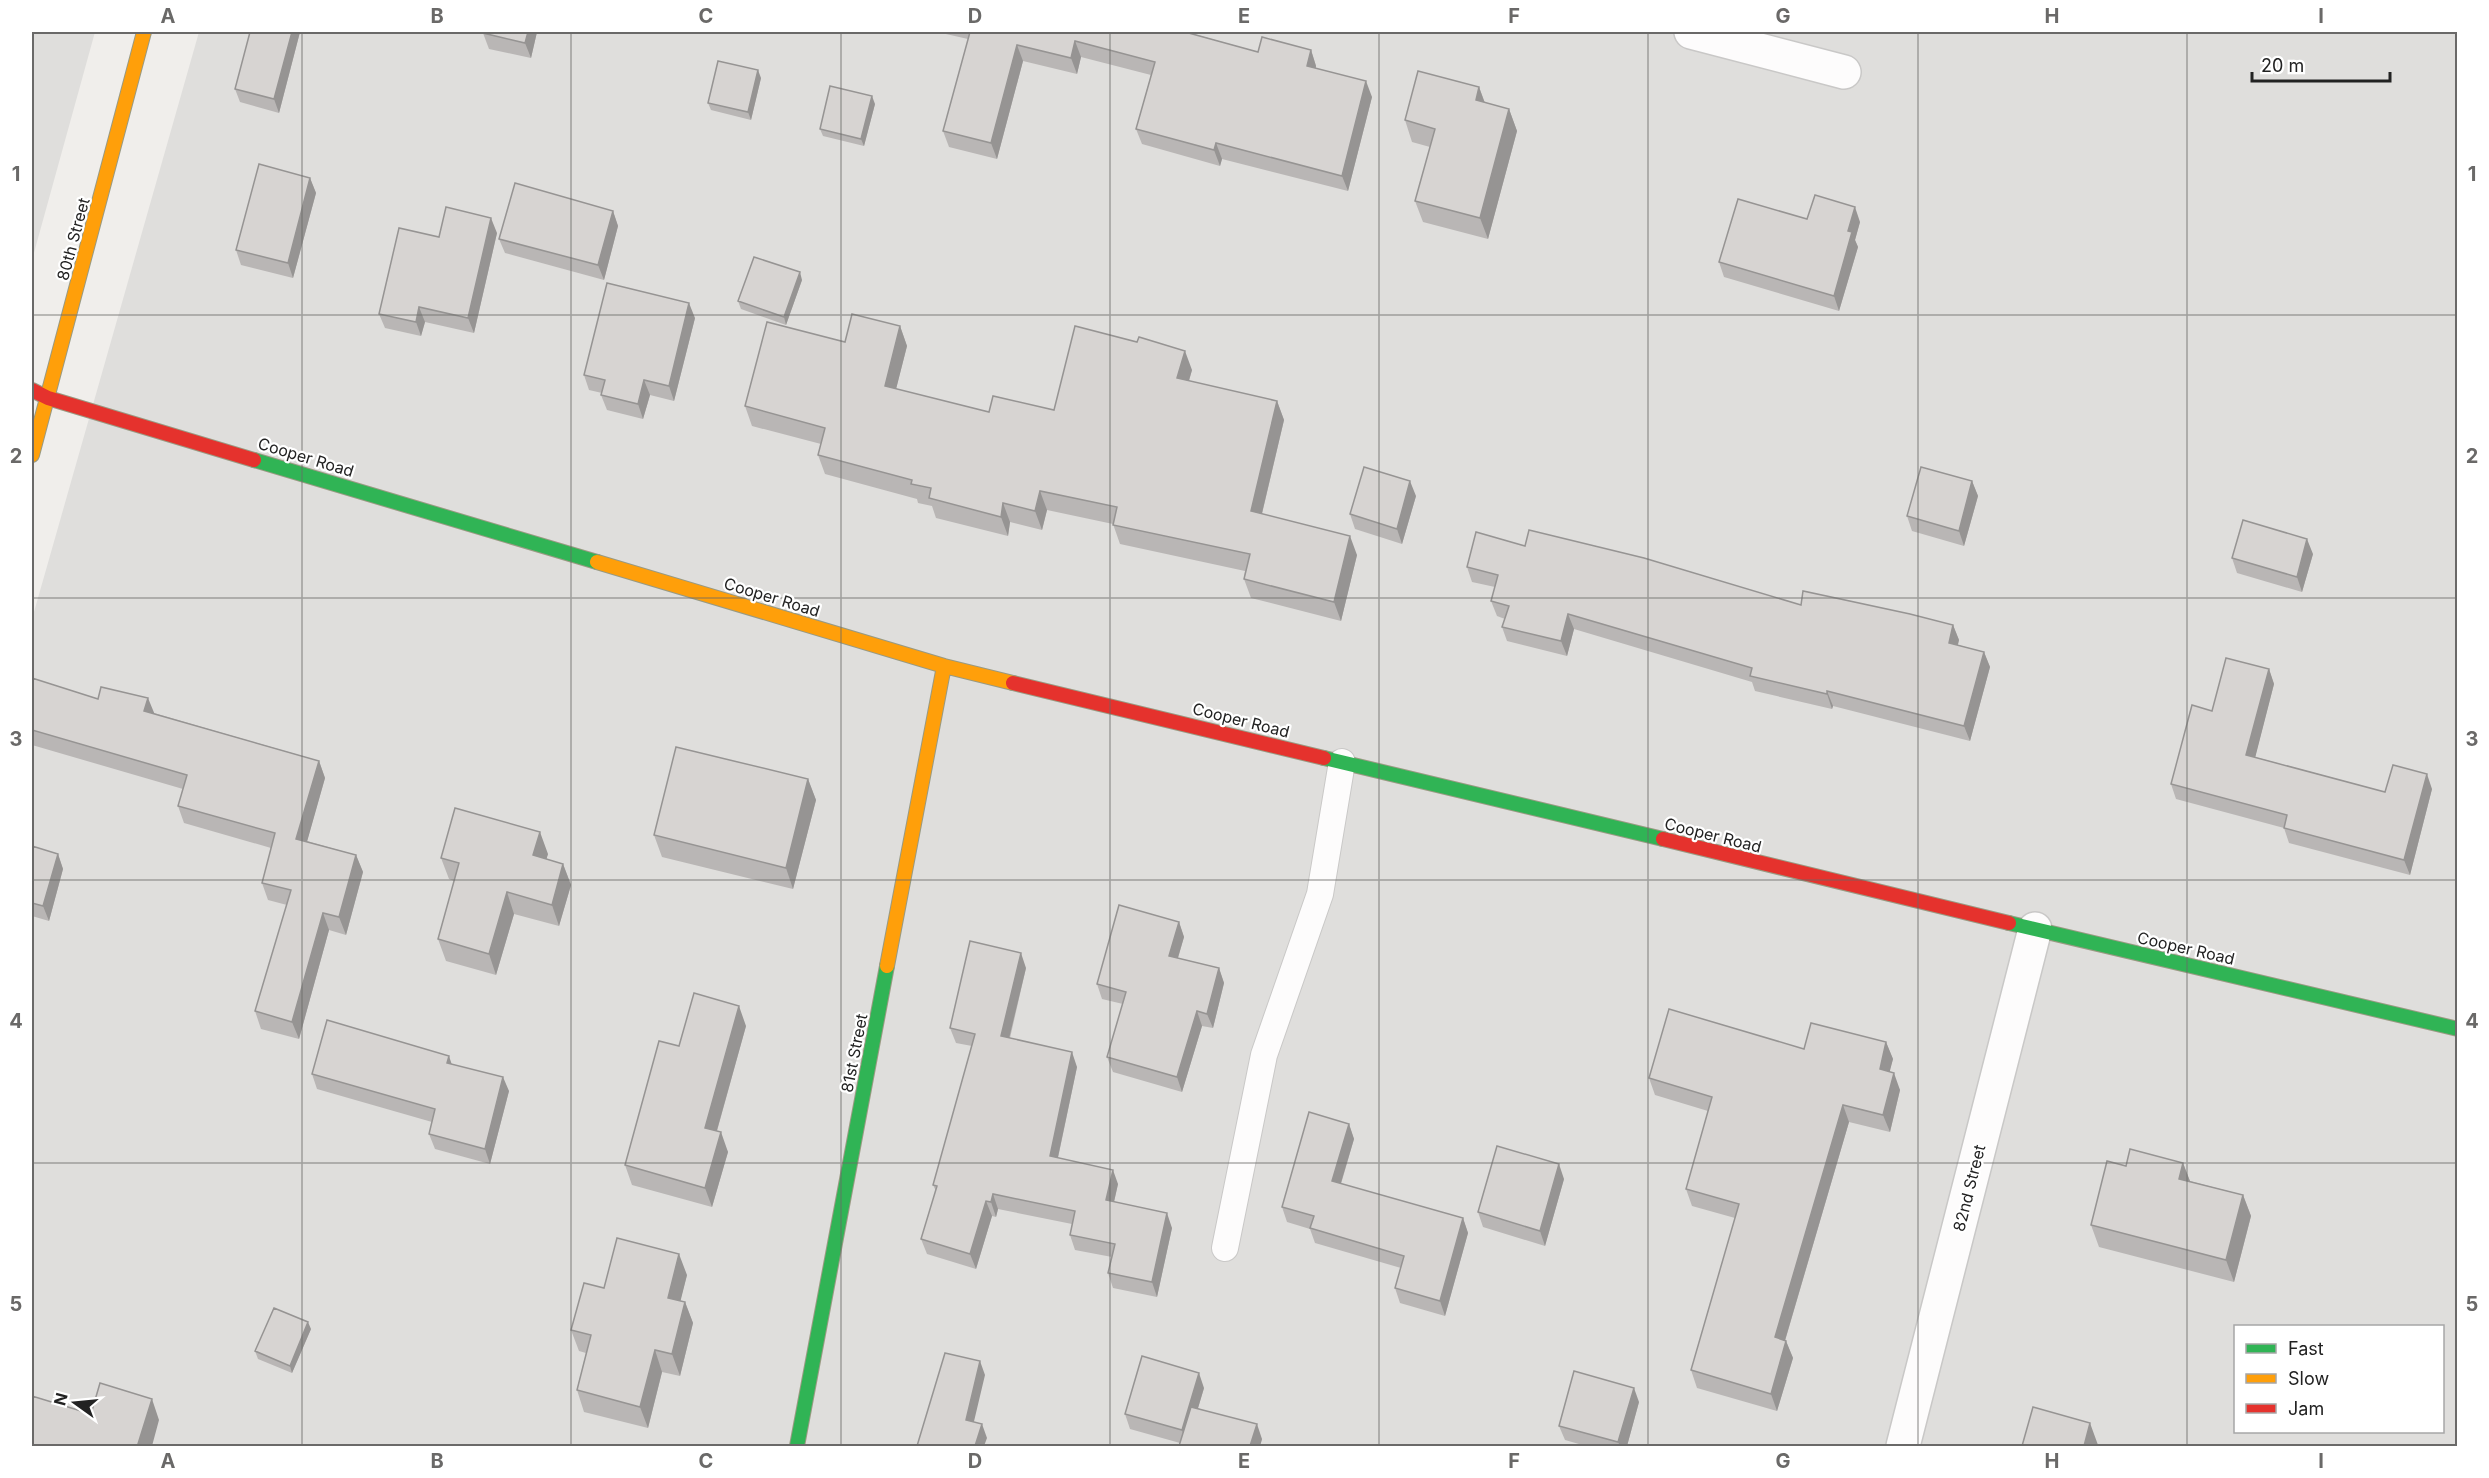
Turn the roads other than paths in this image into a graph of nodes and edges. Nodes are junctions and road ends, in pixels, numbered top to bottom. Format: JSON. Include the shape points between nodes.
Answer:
{"nodes":[{"id":1,"x":144,"y":32,"type":"edge"},
{"id":2,"x":1691,"y":32,"type":"edge"},
{"id":3,"x":1844,"y":72,"type":"dead end"},
{"id":4,"x":32,"y":390,"type":"edge"},
{"id":5,"x":48,"y":398,"type":"junction"},
{"id":6,"x":32,"y":455,"type":"edge"},
{"id":7,"x":944,"y":666,"type":"junction"},
{"id":8,"x":1342,"y":762,"type":"junction"},
{"id":9,"x":2035,"y":929,"type":"junction"},
{"id":10,"x":2457,"y":1029,"type":"edge"},
{"id":11,"x":1225,"y":1248,"type":"dead end"},
{"id":12,"x":797,"y":1446,"type":"edge"},
{"id":13,"x":1903,"y":1446,"type":"edge"}],
"edges":[{"from":1,"to":5,"type":"street","name":"80th Street"},
{"from":2,"to":3,"type":"street"},
{"from":4,"to":5,"type":"street","name":"Cooper Road"},
{"from":5,"to":6,"type":"street","name":"80th Street"},
{"from":5,"to":7,"type":"street","name":"Cooper Road"},
{"from":7,"to":8,"type":"street","name":"Cooper Road"},
{"from":7,"to":12,"type":"street","name":"81st Street"},
{"from":8,"to":9,"type":"street","name":"Cooper Road"},
{"from":8,"to":11,"type":"lane","via":[[1320,894],[1264,1054]]},
{"from":9,"to":10,"type":"street","name":"Cooper Road"},
{"from":9,"to":13,"type":"street","name":"82nd Street"}]}
